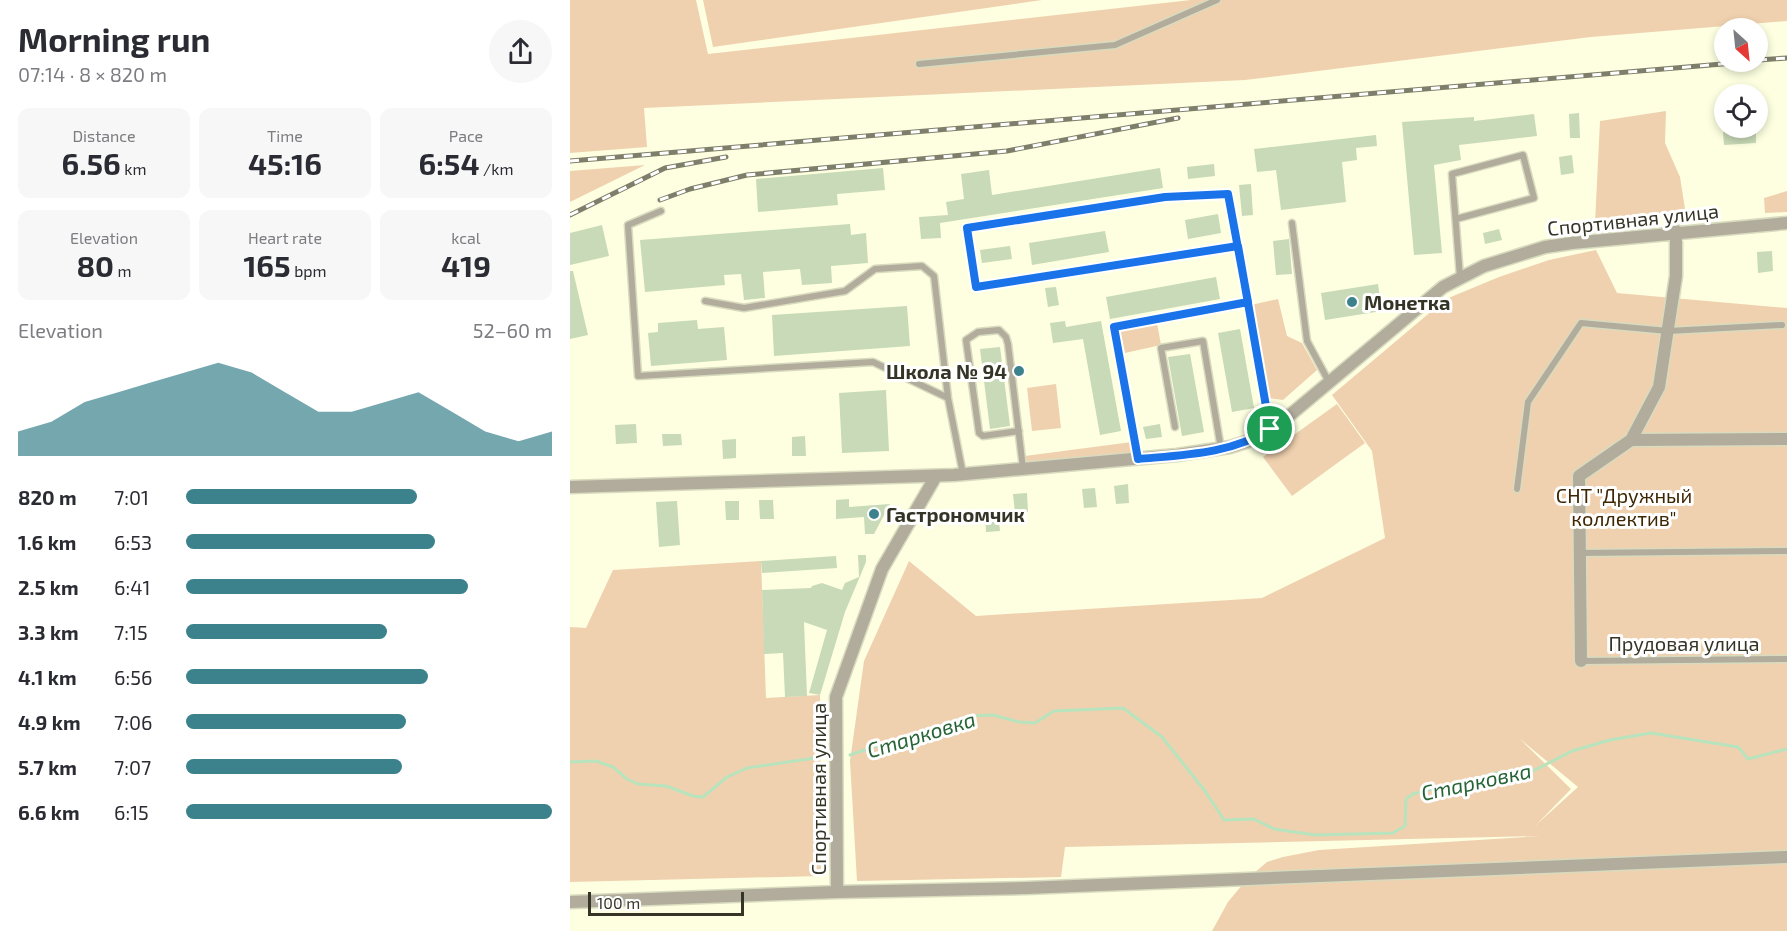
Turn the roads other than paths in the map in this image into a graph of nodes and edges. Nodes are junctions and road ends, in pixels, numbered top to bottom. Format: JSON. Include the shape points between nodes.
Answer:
{"nodes":[{"id":1,"x":1217,"y":0,"type":"edge"},
{"id":2,"x":919,"y":63,"type":"dead end"},
{"id":3,"x":661,"y":211,"type":"dead end"},
{"id":4,"x":1456,"y":219,"type":"junction"},
{"id":5,"x":1787,"y":223,"type":"edge"},
{"id":6,"x":1292,"y":224,"type":"dead end"},
{"id":7,"x":1676,"y":231,"type":"junction"},
{"id":8,"x":1238,"y":246,"type":"junction"},
{"id":9,"x":1460,"y":277,"type":"junction"},
{"id":10,"x":705,"y":301,"type":"dead end"},
{"id":11,"x":1248,"y":302,"type":"junction"},
{"id":12,"x":1782,"y":325,"type":"dead end"},
{"id":13,"x":1668,"y":331,"type":"junction"},
{"id":14,"x":1330,"y":383,"type":"junction"},
{"id":15,"x":948,"y":398,"type":"junction"},
{"id":16,"x":1175,"y":427,"type":"dead end"},
{"id":17,"x":1270,"y":429,"type":"junction"},
{"id":18,"x":1019,"y":431,"type":"junction"},
{"id":19,"x":1787,"y":438,"type":"edge"},
{"id":20,"x":1631,"y":440,"type":"junction"},
{"id":21,"x":1221,"y":449,"type":"junction"},
{"id":22,"x":1138,"y":459,"type":"junction"},
{"id":23,"x":1023,"y":469,"type":"junction"},
{"id":24,"x":963,"y":474,"type":"junction"},
{"id":25,"x":936,"y":476,"type":"junction"},
{"id":26,"x":570,"y":487,"type":"edge"},
{"id":27,"x":1517,"y":489,"type":"dead end"},
{"id":28,"x":1787,"y":551,"type":"edge"},
{"id":29,"x":1579,"y":553,"type":"junction"},
{"id":30,"x":1787,"y":659,"type":"edge"},
{"id":31,"x":1581,"y":661,"type":"joint"},
{"id":32,"x":1787,"y":857,"type":"edge"},
{"id":33,"x":837,"y":892,"type":"junction"},
{"id":34,"x":570,"y":902,"type":"edge"}],
"edges":[{"from":1,"to":2,"type":"lane","via":[[1115,45]]},
{"from":3,"to":15,"type":"lane","via":[[628,225],[639,376],[873,362]]},
{"from":4,"to":4,"type":"lane","via":[[1452,174],[1523,155],[1534,198]]},
{"from":4,"to":9,"type":"lane"},
{"from":5,"to":7,"type":"street","name":"Спортивная улица"},
{"from":6,"to":14,"type":"lane","via":[[1307,340]]},
{"from":7,"to":9,"type":"street","name":"Спортивная улица","via":[[1545,247]]},
{"from":7,"to":13,"type":"street","via":[[1676,276]]},
{"from":8,"to":8,"type":"lane","via":[[1228,194],[1165,197],[967,228],[976,287]]},
{"from":8,"to":11,"type":"lane"},
{"from":9,"to":14,"type":"street","name":"Спортивная улица","via":[[1428,298]]},
{"from":10,"to":15,"type":"lane","via":[[744,308],[845,291],[875,269],[922,266],[934,276]]},
{"from":11,"to":17,"type":"lane"},
{"from":11,"to":22,"type":"lane","via":[[1114,327]]},
{"from":12,"to":13,"type":"lane"},
{"from":13,"to":20,"type":"street","via":[[1659,387]]},
{"from":13,"to":27,"type":"lane","via":[[1581,324],[1528,402]]},
{"from":14,"to":17,"type":"street","name":"Спортивная улица"},
{"from":15,"to":24,"type":"lane"},
{"from":16,"to":21,"type":"lane","via":[[1161,348],[1203,341]]},
{"from":17,"to":21,"type":"street","name":"Спортивная улица"},
{"from":18,"to":18,"type":"lane","via":[[1006,337],[999,330],[978,332],[966,340],[979,433],[982,436]]},
{"from":18,"to":23,"type":"lane"},
{"from":19,"to":20,"type":"street"},
{"from":20,"to":29,"type":"street","via":[[1579,476]]},
{"from":21,"to":22,"type":"street","name":"Спортивная улица"},
{"from":22,"to":23,"type":"street","name":"Спортивная улица"},
{"from":23,"to":24,"type":"street","name":"Спортивная улица"},
{"from":24,"to":25,"type":"street","name":"Спортивная улица"},
{"from":25,"to":26,"type":"street","name":"Спортивная улица"},
{"from":25,"to":33,"type":"street","name":"Спортивная улица","via":[[882,569],[836,697]]},
{"from":28,"to":29,"type":"lane"},
{"from":29,"to":31,"type":"street"},
{"from":30,"to":31,"type":"lane","name":"Прудовая улица"},
{"from":32,"to":33,"type":"street"},
{"from":33,"to":34,"type":"street","name":"Спортивная улица"}]}
